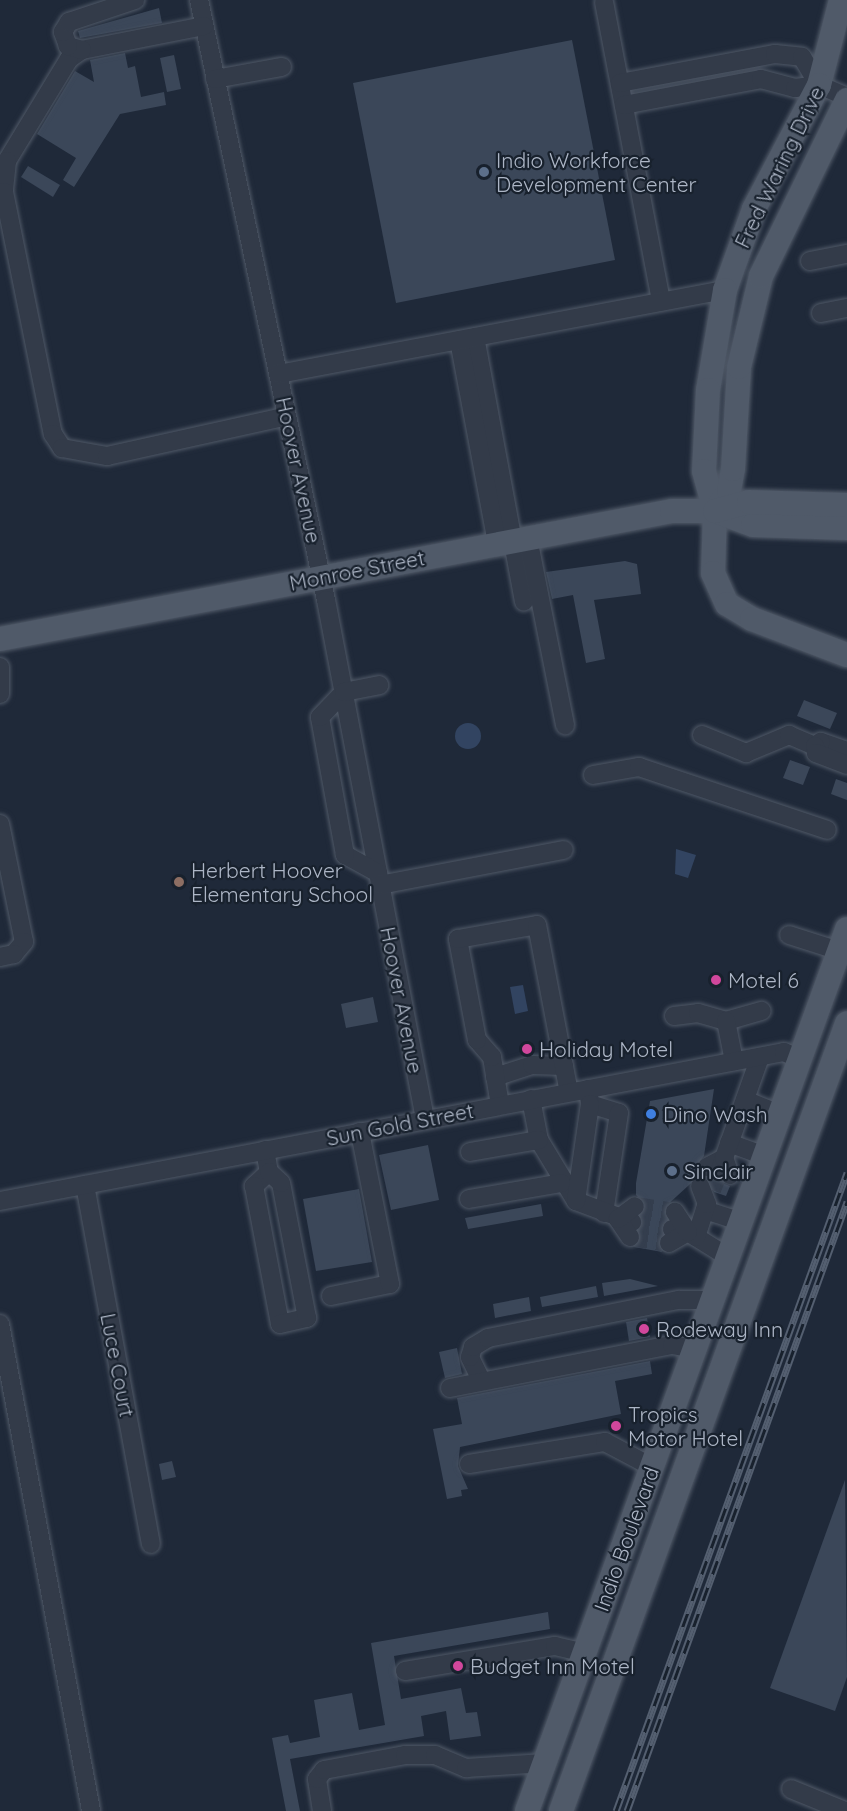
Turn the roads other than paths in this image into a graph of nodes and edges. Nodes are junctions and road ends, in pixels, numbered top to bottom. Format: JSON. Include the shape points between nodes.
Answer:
{"nodes":[{"id":1,"x":135,"y":0,"type":"edge"},
{"id":2,"x":200,"y":0,"type":"edge"},
{"id":3,"x":841,"y":0,"type":"edge"},
{"id":4,"x":604,"y":2,"type":"dead end"},
{"id":5,"x":98,"y":5,"type":"edge"},
{"id":6,"x":204,"y":26,"type":"junction"},
{"id":7,"x":82,"y":50,"type":"junction"},
{"id":8,"x":282,"y":67,"type":"dead end"},
{"id":9,"x":214,"y":79,"type":"junction"},
{"id":10,"x":620,"y":83,"type":"junction"},
{"id":11,"x":819,"y":85,"type":"junction"},
{"id":12,"x":847,"y":98,"type":"edge"},
{"id":13,"x":624,"y":105,"type":"junction"},
{"id":14,"x":847,"y":254,"type":"edge"},
{"id":15,"x":810,"y":261,"type":"dead end"},
{"id":16,"x":725,"y":290,"type":"junction"},
{"id":17,"x":661,"y":302,"type":"junction"},
{"id":18,"x":847,"y":308,"type":"edge"},
{"id":19,"x":821,"y":313,"type":"dead end"},
{"id":20,"x":467,"y":338,"type":"junction"},
{"id":21,"x":279,"y":374,"type":"junction"},
{"id":22,"x":287,"y":416,"type":"junction"},
{"id":23,"x":847,"y":504,"type":"edge"},
{"id":24,"x":716,"y":511,"type":"junction"},
{"id":25,"x":847,"y":528,"type":"edge"},
{"id":26,"x":512,"y":541,"type":"junction"},
{"id":27,"x":321,"y":576,"type":"junction"},
{"id":28,"x":524,"y":601,"type":"dead end"},
{"id":29,"x":0,"y":639,"type":"edge"},
{"id":30,"x":847,"y":655,"type":"edge"},
{"id":31,"x":0,"y":667,"type":"edge"},
{"id":32,"x":379,"y":685,"type":"dead end"},
{"id":33,"x":344,"y":692,"type":"junction"},
{"id":34,"x":0,"y":694,"type":"edge"},
{"id":35,"x":565,"y":725,"type":"dead end"},
{"id":36,"x":702,"y":735,"type":"dead end"},
{"id":37,"x":815,"y":746,"type":"junction"},
{"id":38,"x":847,"y":751,"type":"edge"},
{"id":39,"x":847,"y":765,"type":"edge"},
{"id":40,"x":593,"y":775,"type":"dead end"},
{"id":41,"x":0,"y":824,"type":"edge"},
{"id":42,"x":827,"y":830,"type":"dead end"},
{"id":43,"x":564,"y":850,"type":"dead end"},
{"id":44,"x":379,"y":879,"type":"junction"},
{"id":45,"x":847,"y":929,"type":"edge"},
{"id":46,"x":789,"y":935,"type":"dead end"},
{"id":47,"x":839,"y":951,"type":"junction"},
{"id":48,"x":0,"y":957,"type":"edge"},
{"id":49,"x":762,"y":1011,"type":"dead end"},
{"id":50,"x":674,"y":1016,"type":"dead end"},
{"id":51,"x":726,"y":1021,"type":"junction"},
{"id":52,"x":847,"y":1022,"type":"edge"},
{"id":53,"x":760,"y":1056,"type":"junction"},
{"id":54,"x":800,"y":1059,"type":"junction"},
{"id":55,"x":734,"y":1062,"type":"junction"},
{"id":56,"x":564,"y":1066,"type":"junction"},
{"id":57,"x":495,"y":1077,"type":"junction"},
{"id":58,"x":569,"y":1092,"type":"junction"},
{"id":59,"x":589,"y":1096,"type":"junction"},
{"id":60,"x":531,"y":1099,"type":"junction"},
{"id":61,"x":745,"y":1100,"type":"junction"},
{"id":62,"x":500,"y":1105,"type":"junction"},
{"id":63,"x":780,"y":1114,"type":"junction"},
{"id":64,"x":425,"y":1119,"type":"junction"},
{"id":65,"x":360,"y":1131,"type":"junction"},
{"id":66,"x":538,"y":1140,"type":"junction"},
{"id":67,"x":265,"y":1150,"type":"junction"},
{"id":68,"x":470,"y":1152,"type":"dead end"},
{"id":69,"x":765,"y":1156,"type":"junction"},
{"id":70,"x":269,"y":1172,"type":"junction"},
{"id":71,"x":562,"y":1183,"type":"junction"},
{"id":72,"x":85,"y":1185,"type":"junction"},
{"id":73,"x":469,"y":1199,"type":"dead end"},
{"id":74,"x":576,"y":1201,"type":"junction"},
{"id":75,"x":0,"y":1202,"type":"edge"},
{"id":76,"x":778,"y":1214,"type":"junction"},
{"id":77,"x":741,"y":1222,"type":"junction"},
{"id":78,"x":728,"y":1257,"type":"junction"},
{"id":79,"x":300,"y":1279,"type":"junction"},
{"id":80,"x":272,"y":1284,"type":"junction"},
{"id":81,"x":331,"y":1296,"type":"dead end"},
{"id":82,"x":712,"y":1300,"type":"junction"},
{"id":83,"x":0,"y":1324,"type":"edge"},
{"id":84,"x":695,"y":1349,"type":"junction"},
{"id":85,"x":481,"y":1380,"type":"junction"},
{"id":86,"x":450,"y":1388,"type":"dead end"},
{"id":87,"x":469,"y":1464,"type":"dead end"},
{"id":88,"x":652,"y":1467,"type":"junction"},
{"id":89,"x":151,"y":1544,"type":"dead end"},
{"id":90,"x":585,"y":1653,"type":"junction"},
{"id":91,"x":405,"y":1671,"type":"dead end"},
{"id":92,"x":545,"y":1762,"type":"junction"},
{"id":93,"x":791,"y":1789,"type":"dead end"},
{"id":94,"x":91,"y":1811,"type":"edge"},
{"id":95,"x":322,"y":1811,"type":"edge"},
{"id":96,"x":527,"y":1811,"type":"edge"},
{"id":97,"x":561,"y":1811,"type":"edge"},
{"id":98,"x":845,"y":1811,"type":"edge"}],
"edges":[{"from":1,"to":5,"type":"street"},
{"from":2,"to":6,"type":"street","name":"Hoover Avenue"},
{"from":3,"to":11,"type":"main road","name":"Fred Waring Drive"},
{"from":4,"to":10,"type":"street"},
{"from":5,"to":7,"type":"street","via":[[69,22],[63,32],[68,46]]},
{"from":6,"to":7,"type":"street"},
{"from":6,"to":9,"type":"street","name":"Hoover Avenue"},
{"from":7,"to":22,"type":"street","via":[[69,59],[2,176],[56,443],[107,456]]},
{"from":8,"to":9,"type":"street"},
{"from":9,"to":21,"type":"street","name":"Hoover Avenue"},
{"from":10,"to":11,"type":"street","via":[[776,54],[802,57]]},
{"from":10,"to":13,"type":"street"},
{"from":11,"to":12,"type":"street"},
{"from":11,"to":13,"type":"street","via":[[795,88],[761,79]]},
{"from":11,"to":16,"type":"main road","name":"Fred Waring Drive","via":[[754,209]]},
{"from":12,"to":24,"type":"main road","name":"Fred Waring Drive","via":[[761,276],[739,367],[729,491]]},
{"from":13,"to":17,"type":"street"},
{"from":14,"to":15,"type":"street"},
{"from":16,"to":17,"type":"street"},
{"from":16,"to":24,"type":"main road","name":"Fred Waring Drive","via":[[705,431],[704,471]]},
{"from":17,"to":20,"type":"street"},
{"from":18,"to":19,"type":"street"},
{"from":20,"to":21,"type":"street"},
{"from":20,"to":26,"type":"street"},
{"from":21,"to":22,"type":"street","name":"Hoover Avenue"},
{"from":22,"to":27,"type":"street","name":"Hoover Avenue"},
{"from":23,"to":24,"type":"main road","name":"Monroe Street","via":[[749,502]]},
{"from":24,"to":25,"type":"main road","name":"Monroe Street","via":[[753,525]]},
{"from":24,"to":26,"type":"main road","name":"Monroe Street","via":[[672,512]]},
{"from":24,"to":30,"type":"main road","name":"Fred Waring Drive","via":[[713,573],[727,604],[752,619]]},
{"from":26,"to":27,"type":"main road","name":"Monroe Street"},
{"from":26,"to":28,"type":"street"},
{"from":26,"to":35,"type":"street"},
{"from":27,"to":29,"type":"main road","name":"Monroe Street"},
{"from":27,"to":33,"type":"street","name":"Hoover Avenue"},
{"from":31,"to":34,"type":"street"},
{"from":32,"to":33,"type":"street"},
{"from":33,"to":44,"type":"street","name":"Hoover Avenue"},
{"from":33,"to":44,"type":"street","via":[[320,717],[345,855]]},
{"from":36,"to":37,"type":"street","via":[[746,753],[789,735]]},
{"from":37,"to":38,"type":"street","via":[[820,742]]},
{"from":37,"to":39,"type":"street","via":[[816,753]]},
{"from":40,"to":42,"type":"street","via":[[639,767]]},
{"from":41,"to":48,"type":"street","via":[[24,942],[14,954]]},
{"from":43,"to":44,"type":"street"},
{"from":44,"to":64,"type":"street","name":"Hoover Avenue"},
{"from":45,"to":47,"type":"main road","name":"Indio Boulevard"},
{"from":46,"to":47,"type":"street"},
{"from":47,"to":54,"type":"main road","name":"Indio Boulevard"},
{"from":49,"to":51,"type":"street"},
{"from":50,"to":51,"type":"street","via":[[698,1013]]},
{"from":51,"to":55,"type":"street"},
{"from":52,"to":54,"type":"main road","via":[[827,1043]]},
{"from":52,"to":76,"type":"main road","name":"Indio Boulevard"},
{"from":53,"to":54,"type":"street","name":"Sun Gold Street","via":[[784,1052]]},
{"from":53,"to":55,"type":"street","name":"Sun Gold Street"},
{"from":53,"to":61,"type":"street"},
{"from":54,"to":63,"type":"main road","name":"Indio Boulevard"},
{"from":54,"to":76,"type":"main road","via":[[808,1092],[781,1167]]},
{"from":55,"to":59,"type":"street","name":"Sun Gold Street"},
{"from":56,"to":57,"type":"street","via":[[532,1065]]},
{"from":56,"to":57,"type":"street","via":[[537,925],[458,939],[477,1040],[492,1058]]},
{"from":56,"to":58,"type":"street"},
{"from":57,"to":62,"type":"street"},
{"from":58,"to":59,"type":"street","name":"Sun Gold Street"},
{"from":58,"to":60,"type":"street","name":"Sun Gold Street"},
{"from":59,"to":74,"type":"street"},
{"from":59,"to":74,"type":"street","via":[[619,1113],[624,1219]]},
{"from":60,"to":62,"type":"street","name":"Sun Gold Street"},
{"from":60,"to":66,"type":"street"},
{"from":61,"to":63,"type":"street"},
{"from":61,"to":69,"type":"street","via":[[722,1163]]},
{"from":62,"to":64,"type":"street","name":"Sun Gold Street"},
{"from":63,"to":69,"type":"main road","name":"Indio Boulevard"},
{"from":64,"to":65,"type":"street","name":"Sun Gold Street"},
{"from":65,"to":67,"type":"street","name":"Sun Gold Street"},
{"from":65,"to":81,"type":"street","via":[[390,1284]]},
{"from":66,"to":68,"type":"street"},
{"from":66,"to":71,"type":"street"},
{"from":67,"to":70,"type":"street"},
{"from":67,"to":72,"type":"street","name":"Sun Gold Street"},
{"from":69,"to":77,"type":"main road","name":"Indio Boulevard"},
{"from":70,"to":79,"type":"street","via":[[281,1183]]},
{"from":70,"to":80,"type":"street","via":[[254,1186]]},
{"from":71,"to":73,"type":"street"},
{"from":71,"to":74,"type":"street"},
{"from":72,"to":75,"type":"street","name":"Sun Gold Street"},
{"from":72,"to":89,"type":"street","name":"Luce Court"},
{"from":76,"to":97,"type":"main road","name":"Indio Boulevard"},
{"from":77,"to":78,"type":"main road","name":"Indio Boulevard"},
{"from":77,"to":78,"type":"street","via":[[709,1197],[680,1231]]},
{"from":78,"to":82,"type":"main road","name":"Indio Boulevard"},
{"from":79,"to":80,"type":"street"},
{"from":79,"to":80,"type":"street","via":[[307,1318],[280,1324]]},
{"from":82,"to":84,"type":"main road","name":"Indio Boulevard"},
{"from":82,"to":85,"type":"street","via":[[679,1300],[488,1338],[473,1347],[470,1357]]},
{"from":83,"to":94,"type":"street"},
{"from":84,"to":85,"type":"street","via":[[672,1345]]},
{"from":84,"to":88,"type":"main road","name":"Indio Boulevard"},
{"from":85,"to":86,"type":"street"},
{"from":87,"to":88,"type":"street","via":[[605,1442]]},
{"from":88,"to":90,"type":"main road","name":"Indio Boulevard"},
{"from":90,"to":91,"type":"street","via":[[555,1646]]},
{"from":90,"to":92,"type":"main road","name":"Indio Boulevard"},
{"from":92,"to":95,"type":"street","via":[[466,1768],[435,1755],[405,1755],[324,1770],[317,1779]]},
{"from":92,"to":96,"type":"main road","name":"Indio Boulevard"},
{"from":93,"to":98,"type":"street"}]}
